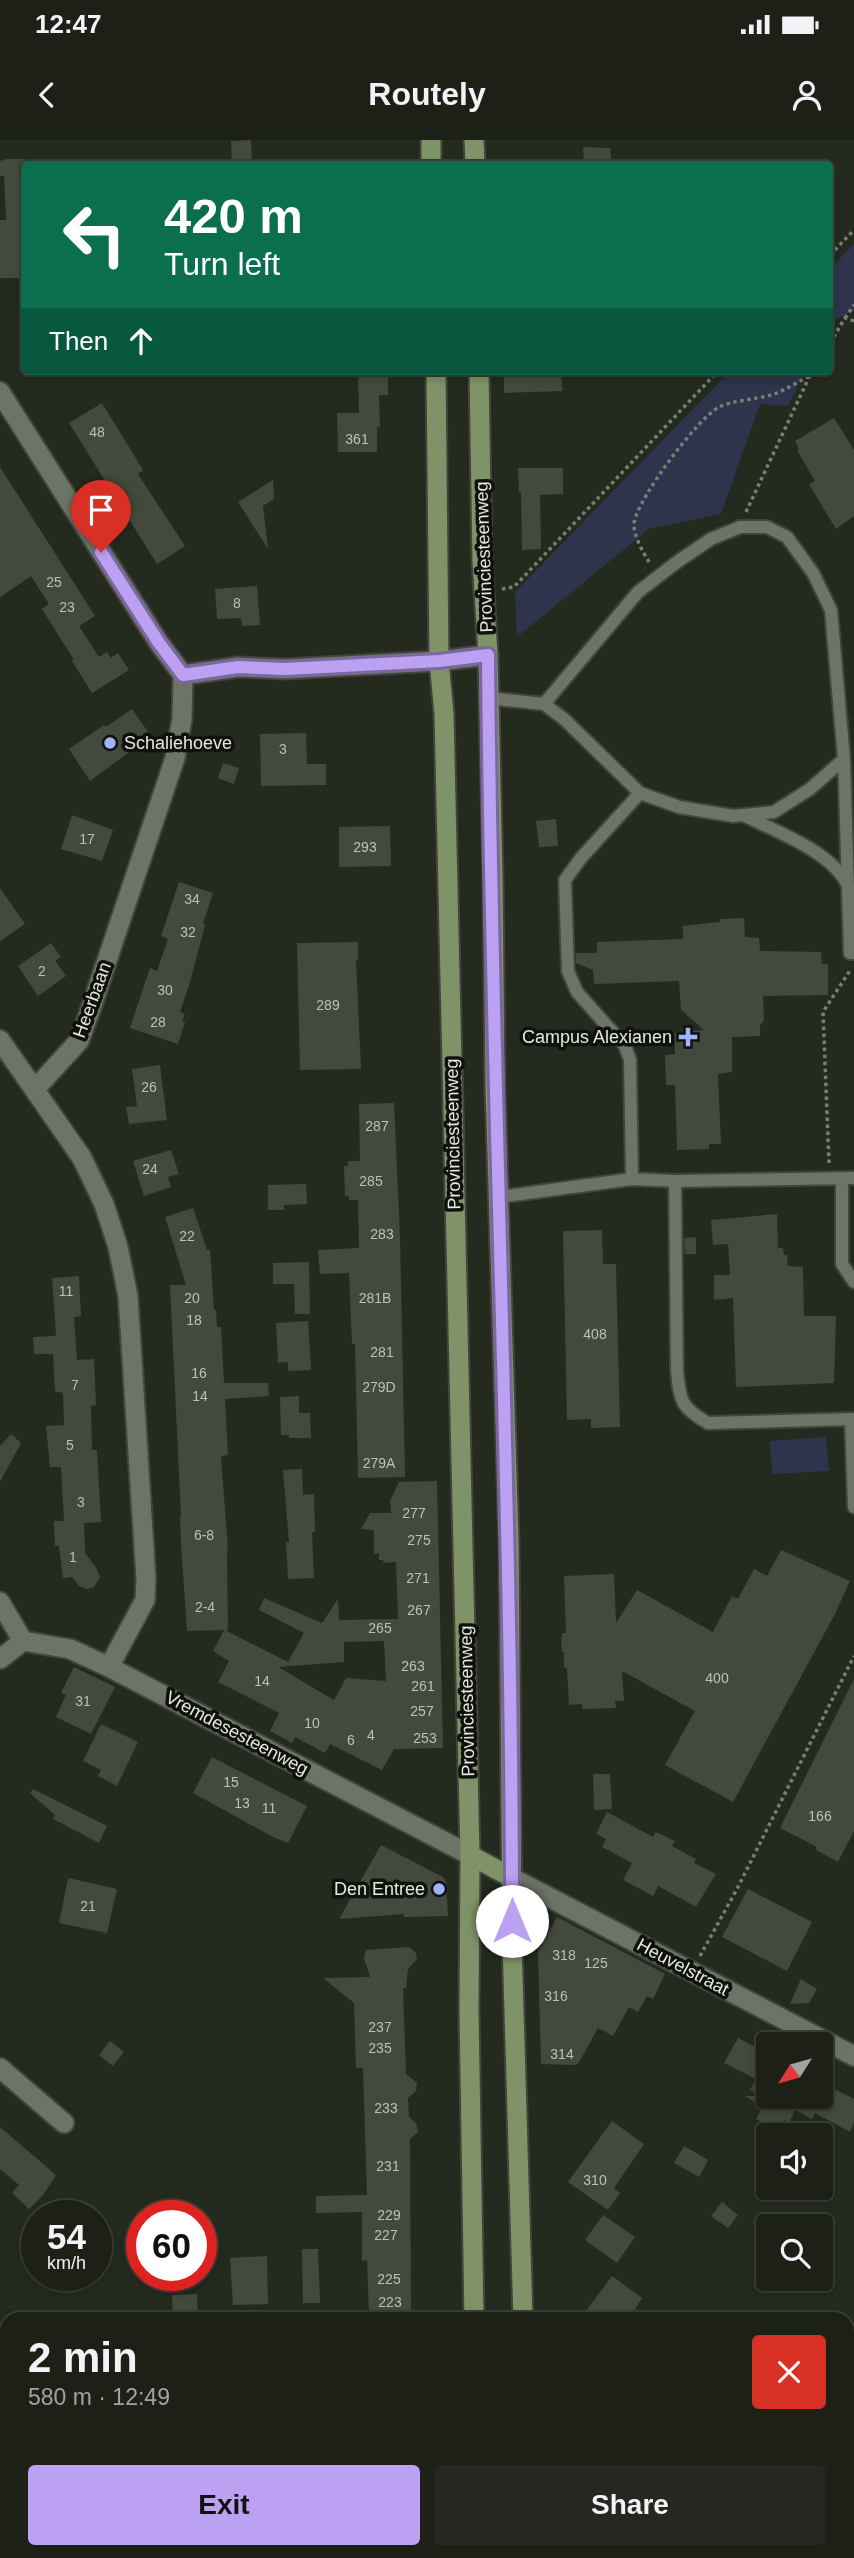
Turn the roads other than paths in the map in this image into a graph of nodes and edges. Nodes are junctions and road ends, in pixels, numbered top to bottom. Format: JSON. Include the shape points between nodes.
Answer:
{"nodes":[{"id":1,"x":431,"y":140,"type":"edge"},
{"id":2,"x":474,"y":140,"type":"edge"},
{"id":3,"x":431,"y":161,"type":"edge"},
{"id":4,"x":475,"y":161,"type":"edge"},
{"id":5,"x":436,"y":375,"type":"edge"},
{"id":6,"x":479,"y":375,"type":"edge"},
{"id":7,"x":0,"y":392,"type":"edge"},
{"id":8,"x":488,"y":655,"type":"junction"},
{"id":9,"x":439,"y":661,"type":"junction"},
{"id":10,"x":183,"y":675,"type":"junction"},
{"id":11,"x":488,"y":698,"type":"junction"},
{"id":12,"x":544,"y":704,"type":"junction"},
{"id":13,"x":844,"y":759,"type":"junction"},
{"id":14,"x":640,"y":793,"type":"junction"},
{"id":15,"x":743,"y":815,"type":"junction"},
{"id":16,"x":848,"y":886,"type":"junction"},
{"id":17,"x":854,"y":953,"type":"edge"},
{"id":18,"x":0,"y":1041,"type":"edge"},
{"id":19,"x":35,"y":1090,"type":"junction"},
{"id":20,"x":632,"y":1179,"type":"junction"},
{"id":21,"x":842,"y":1179,"type":"edge"},
{"id":22,"x":675,"y":1181,"type":"junction"},
{"id":23,"x":499,"y":1196,"type":"junction"},
{"id":24,"x":854,"y":1282,"type":"edge"},
{"id":25,"x":853,"y":1420,"type":"edge"},
{"id":26,"x":854,"y":1507,"type":"edge"},
{"id":27,"x":0,"y":1602,"type":"edge"},
{"id":28,"x":23,"y":1641,"type":"junction"},
{"id":29,"x":0,"y":1659,"type":"edge"},
{"id":30,"x":109,"y":1667,"type":"junction"},
{"id":31,"x":470,"y":1855,"type":"junction"},
{"id":32,"x":512,"y":1878,"type":"junction"},
{"id":33,"x":854,"y":2056,"type":"edge"},
{"id":34,"x":0,"y":2068,"type":"edge"},
{"id":35,"x":64,"y":2123,"type":"dead end"},
{"id":36,"x":474,"y":2312,"type":"edge"},
{"id":37,"x":523,"y":2312,"type":"edge"}],
"edges":[{"from":1,"to":3,"type":"main road"},
{"from":2,"to":4,"type":"main road"},
{"from":5,"to":9,"type":"main road","name":"Provinciesteenweg"},
{"from":6,"to":8,"type":"main road","name":"Provinciesteenweg"},
{"from":7,"to":10,"type":"street"},
{"from":8,"to":9,"type":"street"},
{"from":8,"to":11,"type":"main road","name":"Provinciesteenweg"},
{"from":9,"to":10,"type":"street","via":[[238,667]]},
{"from":9,"to":31,"type":"main road","name":"Provinciesteenweg","via":[[444,714]]},
{"from":10,"to":19,"type":"street","name":"Heerbaan","via":[[175,758],[90,1011],[79,1041]]},
{"from":11,"to":12,"type":"lane"},
{"from":11,"to":23,"type":"main road","name":"Provinciesteenweg"},
{"from":12,"to":13,"type":"lane","via":[[638,592],[659,575],[711,539],[740,527],[767,527],[787,537],[813,573],[831,610]]},
{"from":12,"to":14,"type":"lane"},
{"from":13,"to":15,"type":"lane","via":[[774,812]]},
{"from":13,"to":16,"type":"lane"},
{"from":14,"to":15,"type":"lane","via":[[680,807]]},
{"from":14,"to":20,"type":"lane","via":[[565,880],[568,971],[576,992],[625,1046],[630,1060]]},
{"from":15,"to":16,"type":"lane","via":[[807,847]]},
{"from":16,"to":17,"type":"lane","via":[[850,953]]},
{"from":18,"to":19,"type":"street"},
{"from":19,"to":30,"type":"street","via":[[82,1158],[104,1204],[128,1296],[145,1600]]},
{"from":20,"to":22,"type":"lane"},
{"from":20,"to":23,"type":"lane"},
{"from":21,"to":22,"type":"lane"},
{"from":21,"to":24,"type":"lane","via":[[842,1264]]},
{"from":22,"to":25,"type":"lane","via":[[677,1371],[679,1397],[688,1412],[708,1423]]},
{"from":23,"to":32,"type":"main road","name":"Provinciesteenweg"},
{"from":25,"to":26,"type":"lane"},
{"from":27,"to":28,"type":"street"},
{"from":28,"to":29,"type":"street"},
{"from":28,"to":30,"type":"street","name":"Vremdesesteenweg","via":[[69,1649]]},
{"from":30,"to":31,"type":"street","name":"Vremdesesteenweg"},
{"from":31,"to":32,"type":"main road"},
{"from":31,"to":36,"type":"main road","name":"Provinciesteenweg"},
{"from":32,"to":33,"type":"street","name":"Heuvelstraat"},
{"from":32,"to":37,"type":"main road","name":"Provinciesteenweg"},
{"from":34,"to":35,"type":"street"}]}
